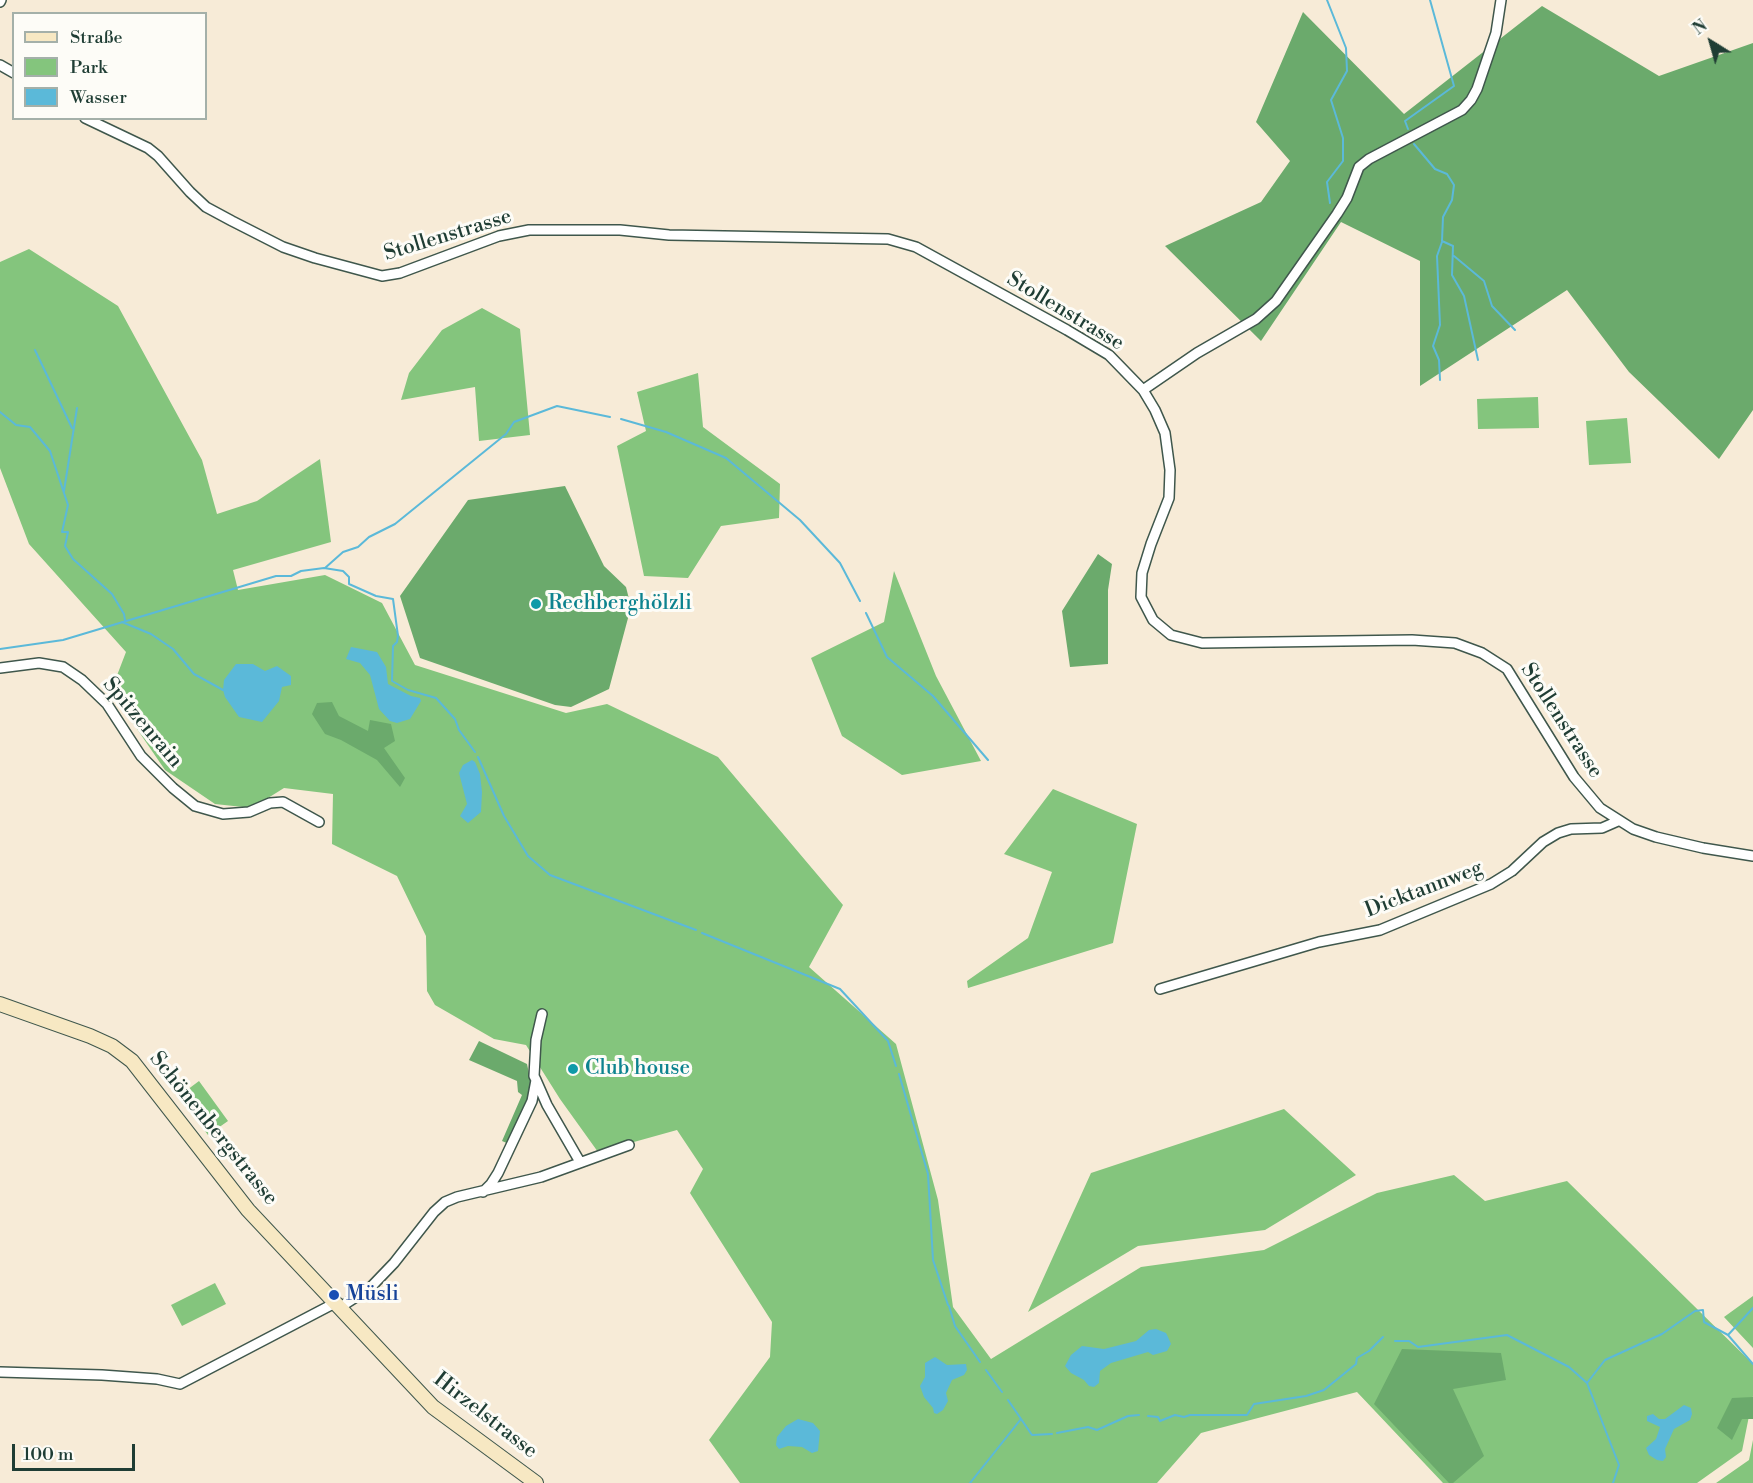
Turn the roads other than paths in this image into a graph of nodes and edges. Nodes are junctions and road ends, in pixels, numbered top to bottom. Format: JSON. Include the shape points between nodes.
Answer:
{"nodes":[{"id":1,"x":1501,"y":0,"type":"edge"},
{"id":2,"x":89,"y":120,"type":"edge"},
{"id":3,"x":1143,"y":390,"type":"junction"},
{"id":4,"x":0,"y":668,"type":"edge"},
{"id":5,"x":1618,"y":821,"type":"junction"},
{"id":6,"x":319,"y":822,"type":"dead end"},
{"id":7,"x":1753,"y":856,"type":"edge"},
{"id":8,"x":1160,"y":989,"type":"dead end"},
{"id":9,"x":0,"y":1004,"type":"edge"},
{"id":10,"x":542,"y":1014,"type":"dead end"},
{"id":11,"x":536,"y":1080,"type":"junction"},
{"id":12,"x":629,"y":1145,"type":"dead end"},
{"id":13,"x":580,"y":1162,"type":"junction"},
{"id":14,"x":483,"y":1192,"type":"junction"},
{"id":15,"x":337,"y":1305,"type":"junction"},
{"id":16,"x":0,"y":1372,"type":"edge"},
{"id":17,"x":536,"y":1483,"type":"edge"}],
"edges":[{"from":1,"to":3,"type":"street","via":[[1496,33],[1477,89],[1462,110],[1359,167],[1337,214],[1298,273],[1266,311]]},
{"from":2,"to":3,"type":"street","name":"Stollenstrasse","via":[[147,148],[206,207],[232,221],[304,255],[382,276],[499,236],[529,230],[903,242],[1109,355]]},
{"from":3,"to":5,"type":"street","name":"Stollenstrasse","via":[[1165,433],[1170,470],[1169,498],[1142,573],[1141,597],[1153,620],[1171,635],[1202,643],[1412,640],[1455,643],[1482,653],[1507,669],[1581,786]]},
{"from":4,"to":6,"type":"street","name":"Spitzenrain","via":[[39,663],[63,667],[82,680],[106,704],[141,756],[195,806],[224,814],[284,802]]},
{"from":5,"to":7,"type":"street","name":"Stollenstrasse","via":[[1656,837]]},
{"from":5,"to":8,"type":"street","name":"Dicktannweg","via":[[1602,828],[1558,833],[1491,884],[1380,930],[1318,942]]},
{"from":9,"to":15,"type":"street","name":"Schönenbergstrasse","via":[[90,1036],[132,1061],[243,1204]]},
{"from":10,"to":11,"type":"street","via":[[536,1040]]},
{"from":11,"to":13,"type":"street"},
{"from":11,"to":14,"type":"street","via":[[532,1101],[498,1173]]},
{"from":12,"to":13,"type":"street"},
{"from":13,"to":14,"type":"street"},
{"from":14,"to":15,"type":"street","via":[[444,1202],[370,1288]]},
{"from":15,"to":16,"type":"street","via":[[180,1384],[102,1375]]},
{"from":15,"to":17,"type":"street","name":"Hirzelstrasse","via":[[433,1407]]}]}
